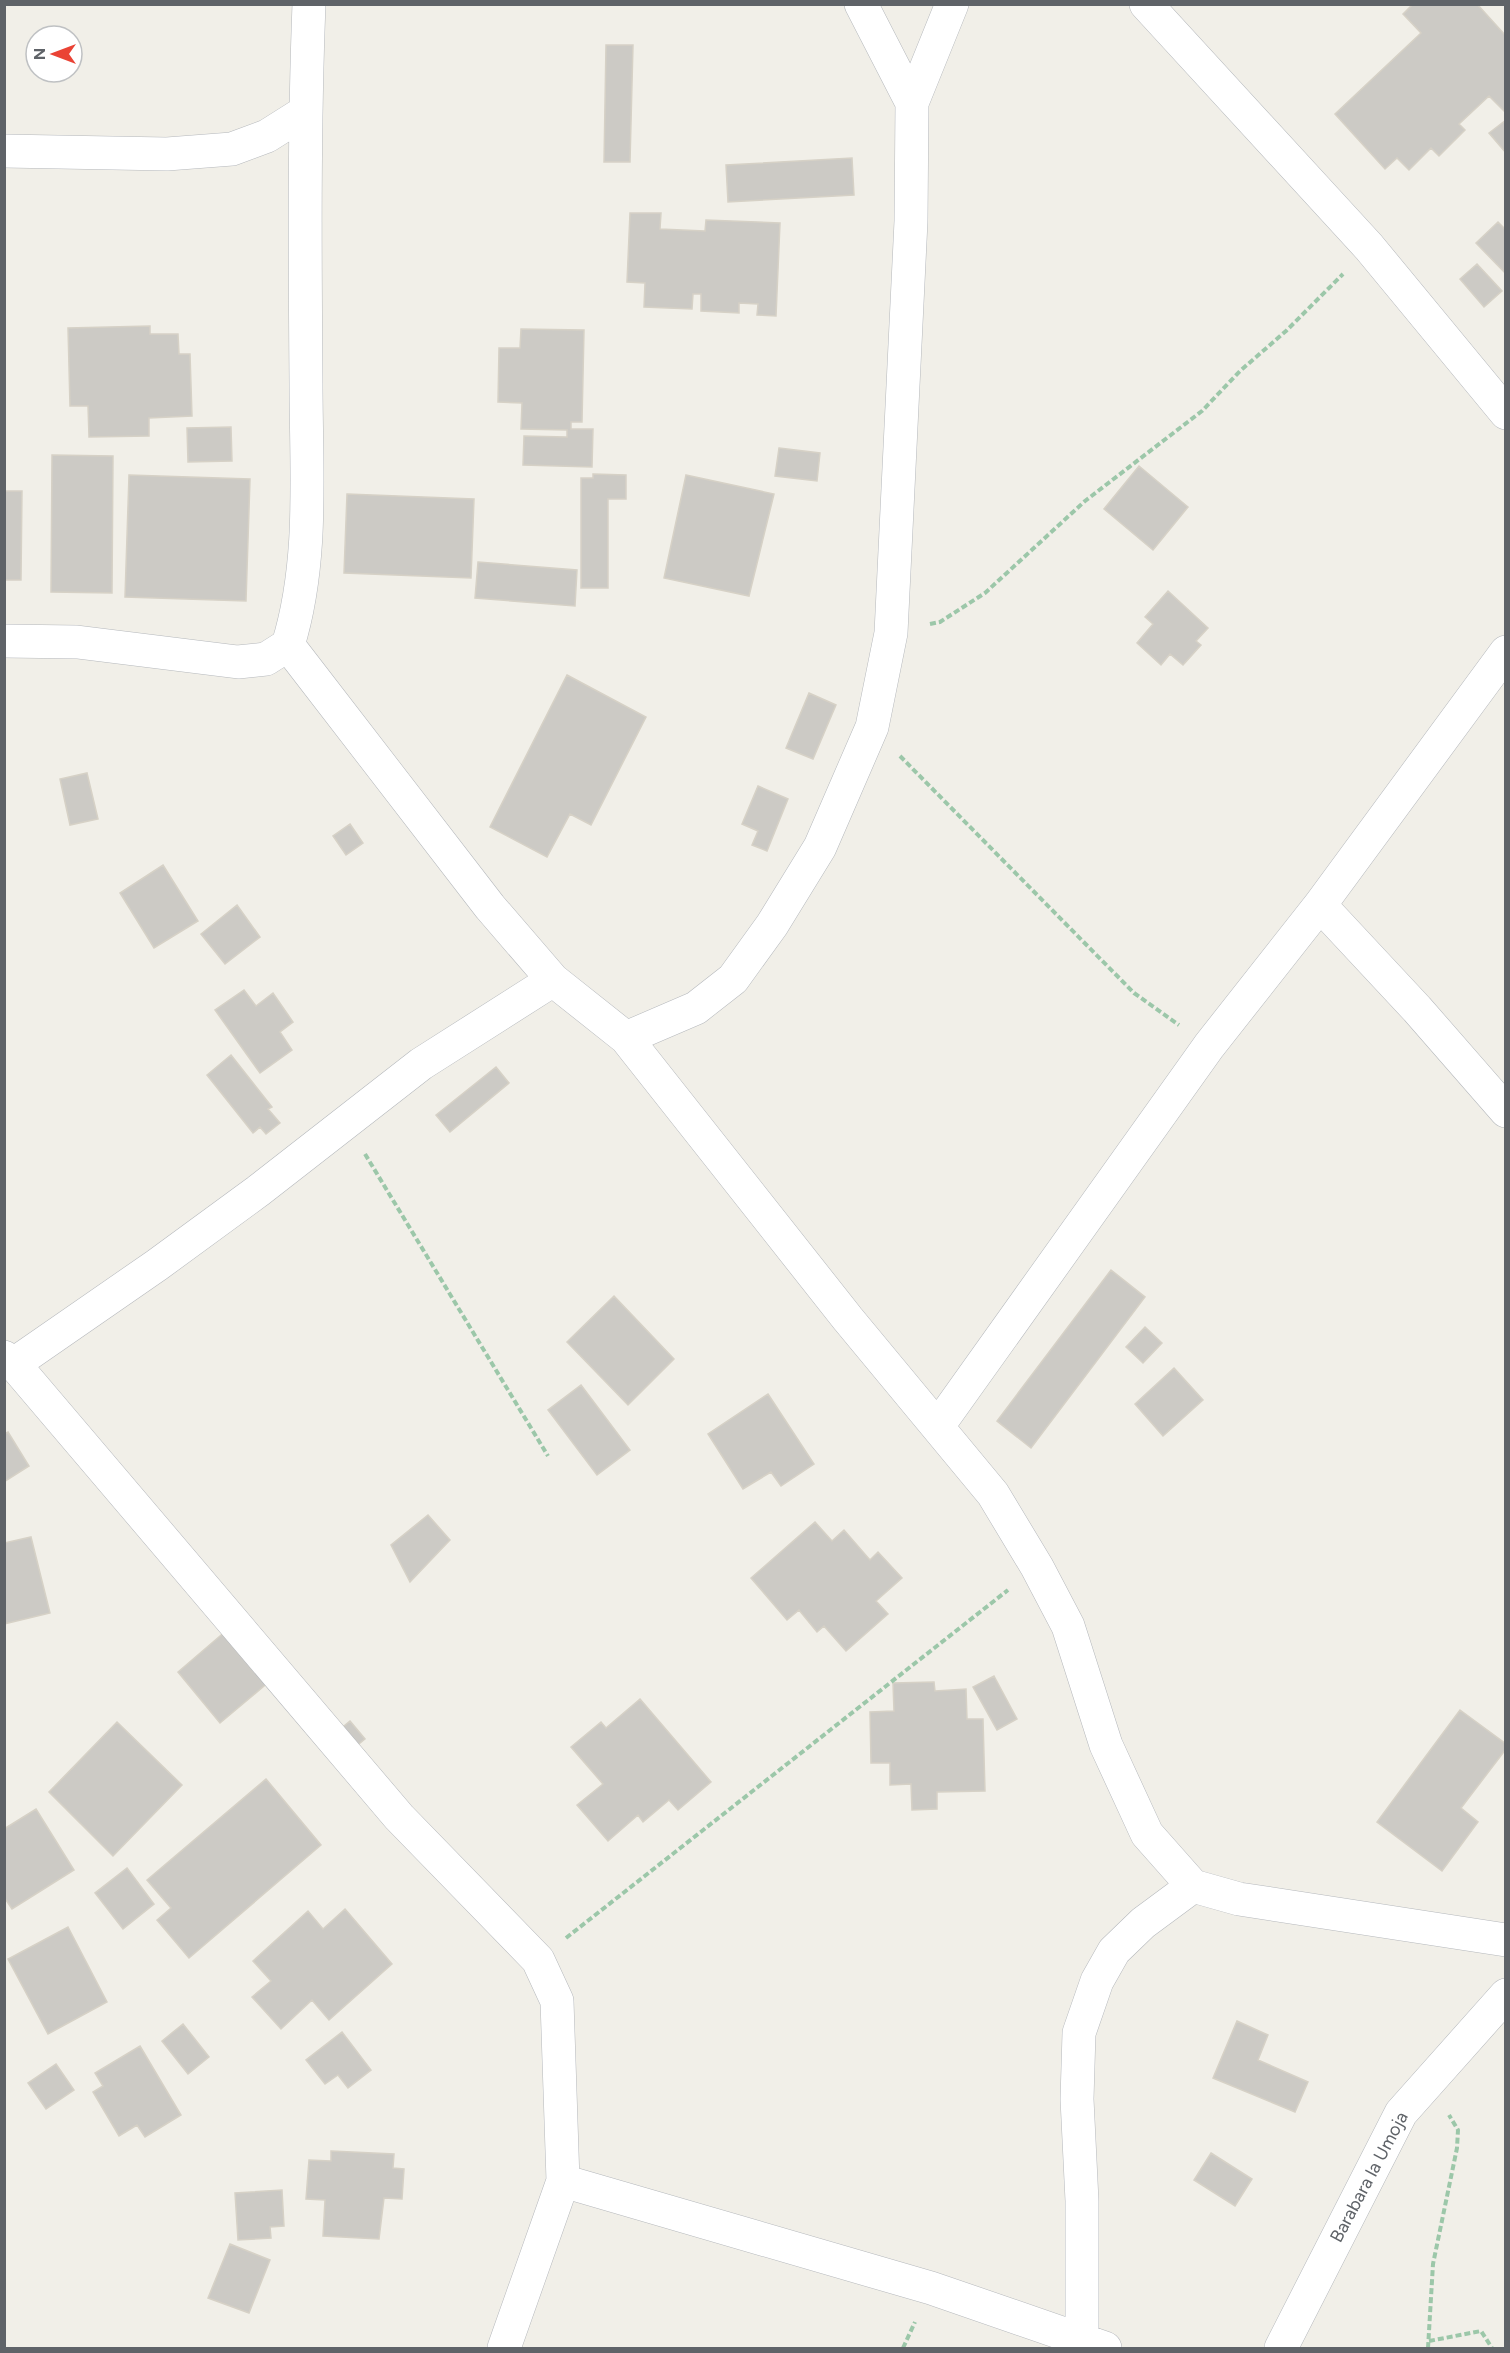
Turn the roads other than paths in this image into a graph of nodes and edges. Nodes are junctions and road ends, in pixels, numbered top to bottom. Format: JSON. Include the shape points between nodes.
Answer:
{"nodes":[{"id":1,"x":309,"y":4,"type":"edge"},
{"id":2,"x":861,"y":4,"type":"edge"},
{"id":3,"x":952,"y":4,"type":"edge"},
{"id":4,"x":1146,"y":4,"type":"edge"},
{"id":5,"x":912,"y":102,"type":"junction"},
{"id":6,"x":305,"y":112,"type":"junction"},
{"id":7,"x":4,"y":152,"type":"edge"},
{"id":8,"x":1506,"y":413,"type":"edge"},
{"id":9,"x":4,"y":641,"type":"edge"},
{"id":10,"x":288,"y":645,"type":"junction"},
{"id":11,"x":1506,"y":652,"type":"edge"},
{"id":12,"x":1320,"y":905,"type":"junction"},
{"id":13,"x":553,"y":980,"type":"junction"},
{"id":14,"x":626,"y":1038,"type":"junction"},
{"id":15,"x":1506,"y":1110,"type":"edge"},
{"id":16,"x":9,"y":1360,"type":"edge"},
{"id":17,"x":938,"y":1426,"type":"junction"},
{"id":18,"x":1193,"y":1886,"type":"junction"},
{"id":19,"x":1506,"y":1940,"type":"edge"},
{"id":20,"x":1506,"y":1995,"type":"edge"},
{"id":21,"x":563,"y":2181,"type":"junction"},
{"id":22,"x":1094,"y":2345,"type":"edge"},
{"id":23,"x":504,"y":2349,"type":"edge"},
{"id":24,"x":1281,"y":2349,"type":"edge"}],
"edges":[{"from":1,"to":6,"type":"street"},
{"from":2,"to":5,"type":"street"},
{"from":3,"to":5,"type":"street"},
{"from":4,"to":8,"type":"street","via":[[1369,247]]},
{"from":5,"to":14,"type":"street","via":[[909,257],[891,633],[872,727],[820,847],[733,979],[696,1008]]},
{"from":6,"to":7,"type":"street","via":[[267,136],[232,149],[166,154]]},
{"from":6,"to":10,"type":"street","via":[[307,539],[298,614]]},
{"from":9,"to":10,"type":"street","via":[[78,642],[238,662],[266,659]]},
{"from":10,"to":13,"type":"street","via":[[490,907]]},
{"from":11,"to":12,"type":"street"},
{"from":12,"to":15,"type":"street"},
{"from":12,"to":17,"type":"street","via":[[1209,1046]]},
{"from":13,"to":14,"type":"street"},
{"from":13,"to":16,"type":"street","via":[[421,1064],[157,1266]]},
{"from":14,"to":17,"type":"street","via":[[848,1319]]},
{"from":16,"to":21,"type":"street","via":[[399,1817],[538,1960],[557,2001]]},
{"from":17,"to":18,"type":"street","via":[[993,1494],[1037,1567],[1068,1626],[1106,1745],[1148,1834]]},
{"from":18,"to":19,"type":"street","via":[[1239,1899]]},
{"from":18,"to":22,"type":"street","via":[[1143,1923],[1114,1951],[1097,1981],[1079,2033],[1077,2099]]},
{"from":20,"to":24,"type":"street","name":"Barabara la Umoja","via":[[1401,2113]]},
{"from":21,"to":22,"type":"street","via":[[931,2288]]},
{"from":21,"to":23,"type":"street"}]}
